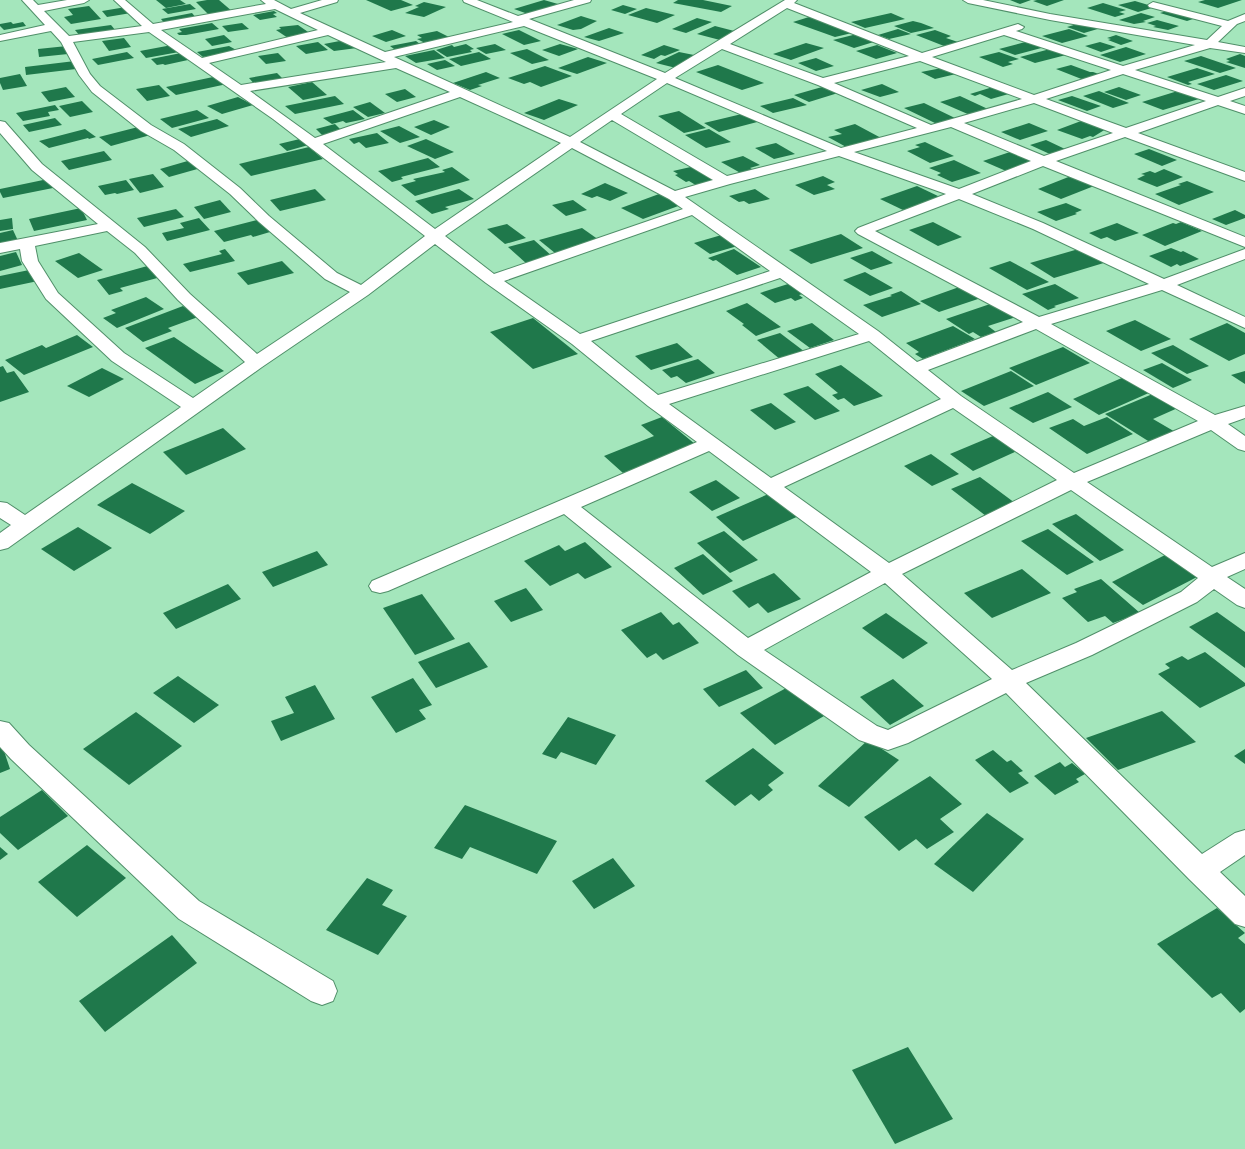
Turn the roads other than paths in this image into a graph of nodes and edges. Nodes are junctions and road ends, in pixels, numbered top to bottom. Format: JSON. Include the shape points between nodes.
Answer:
{"nodes":[{"id":1,"x":27,"y":0,"type":"edge"},
{"id":2,"x":84,"y":0,"type":"edge"},
{"id":3,"x":119,"y":0,"type":"edge"},
{"id":4,"x":333,"y":0,"type":"edge"},
{"id":5,"x":586,"y":0,"type":"edge"},
{"id":6,"x":968,"y":0,"type":"edge"},
{"id":7,"x":479,"y":2,"type":"edge"},
{"id":8,"x":789,"y":2,"type":"edge"},
{"id":9,"x":1153,"y":5,"type":"dead end"},
{"id":10,"x":277,"y":6,"type":"edge"},
{"id":11,"x":36,"y":9,"type":"junction"},
{"id":12,"x":1050,"y":17,"type":"junction"},
{"id":13,"x":1245,"y":17,"type":"edge"},
{"id":14,"x":522,"y":20,"type":"junction"},
{"id":15,"x":1230,"y":24,"type":"junction"},
{"id":16,"x":53,"y":27,"type":"junction"},
{"id":17,"x":151,"y":28,"type":"junction"},
{"id":18,"x":329,"y":31,"type":"junction"},
{"id":19,"x":1004,"y":32,"type":"junction"},
{"id":20,"x":0,"y":38,"type":"edge"},
{"id":21,"x":66,"y":40,"type":"junction"},
{"id":22,"x":1210,"y":44,"type":"junction"},
{"id":23,"x":721,"y":45,"type":"junction"},
{"id":24,"x":1245,"y":50,"type":"edge"},
{"id":25,"x":921,"y":57,"type":"junction"},
{"id":26,"x":391,"y":60,"type":"junction"},
{"id":27,"x":199,"y":62,"type":"junction"},
{"id":28,"x":1123,"y":70,"type":"junction"},
{"id":29,"x":666,"y":78,"type":"junction"},
{"id":30,"x":822,"y":82,"type":"junction"},
{"id":31,"x":237,"y":89,"type":"junction"},
{"id":32,"x":1245,"y":92,"type":"edge"},
{"id":33,"x":460,"y":93,"type":"junction"},
{"id":34,"x":1034,"y":99,"type":"junction"},
{"id":35,"x":1221,"y":101,"type":"junction"},
{"id":36,"x":1245,"y":110,"type":"edge"},
{"id":37,"x":613,"y":115,"type":"junction"},
{"id":38,"x":953,"y":123,"type":"junction"},
{"id":39,"x":0,"y":125,"type":"edge"},
{"id":40,"x":930,"y":129,"type":"junction"},
{"id":41,"x":1123,"y":133,"type":"junction"},
{"id":42,"x":570,"y":142,"type":"junction"},
{"id":43,"x":312,"y":143,"type":"junction"},
{"id":44,"x":840,"y":152,"type":"junction"},
{"id":45,"x":1043,"y":161,"type":"junction"},
{"id":46,"x":1245,"y":177,"type":"edge"},
{"id":47,"x":724,"y":181,"type":"junction"},
{"id":48,"x":961,"y":194,"type":"junction"},
{"id":49,"x":674,"y":196,"type":"junction"},
{"id":50,"x":693,"y":210,"type":"junction"},
{"id":51,"x":110,"y":226,"type":"junction"},
{"id":52,"x":434,"y":236,"type":"junction"},
{"id":53,"x":1245,"y":242,"type":"edge"},
{"id":54,"x":26,"y":243,"type":"junction"},
{"id":55,"x":0,"y":248,"type":"edge"},
{"id":56,"x":1245,"y":254,"type":"edge"},
{"id":57,"x":782,"y":272,"type":"junction"},
{"id":58,"x":492,"y":280,"type":"junction"},
{"id":59,"x":1163,"y":285,"type":"junction"},
{"id":60,"x":362,"y":292,"type":"junction"},
{"id":61,"x":1038,"y":323,"type":"junction"},
{"id":62,"x":1245,"y":323,"type":"edge"},
{"id":63,"x":872,"y":335,"type":"junction"},
{"id":64,"x":578,"y":340,"type":"junction"},
{"id":65,"x":256,"y":363,"type":"junction"},
{"id":66,"x":915,"y":369,"type":"junction"},
{"id":67,"x":954,"y":400,"type":"junction"},
{"id":68,"x":655,"y":402,"type":"junction"},
{"id":69,"x":194,"y":407,"type":"junction"},
{"id":70,"x":1245,"y":412,"type":"edge"},
{"id":71,"x":1213,"y":422,"type":"junction"},
{"id":72,"x":711,"y":443,"type":"junction"},
{"id":73,"x":1245,"y":445,"type":"edge"},
{"id":74,"x":1072,"y":481,"type":"junction"},
{"id":75,"x":771,"y":486,"type":"junction"},
{"id":76,"x":567,"y":506,"type":"junction"},
{"id":77,"x":0,"y":508,"type":"edge"},
{"id":78,"x":25,"y":525,"type":"junction"},
{"id":79,"x":0,"y":543,"type":"edge"},
{"id":80,"x":1245,"y":560,"type":"edge"},
{"id":81,"x":887,"y":573,"type":"junction"},
{"id":82,"x":1210,"y":577,"type":"junction"},
{"id":83,"x":380,"y":586,"type":"dead end"},
{"id":84,"x":1245,"y":600,"type":"edge"},
{"id":85,"x":746,"y":649,"type":"junction"},
{"id":86,"x":1009,"y":681,"type":"junction"},
{"id":87,"x":0,"y":730,"type":"edge"},
{"id":88,"x":1245,"y":841,"type":"edge"},
{"id":89,"x":1199,"y":871,"type":"junction"},
{"id":90,"x":1245,"y":914,"type":"edge"},
{"id":91,"x":322,"y":991,"type":"dead end"}],
"edges":[{"from":1,"to":11,"type":"street"},
{"from":2,"to":11,"type":"street"},
{"from":3,"to":17,"type":"street"},
{"from":4,"to":10,"type":"street"},
{"from":5,"to":14,"type":"street"},
{"from":6,"to":12,"type":"street"},
{"from":7,"to":14,"type":"street"},
{"from":8,"to":23,"type":"street"},
{"from":8,"to":25,"type":"street"},
{"from":9,"to":15,"type":"street"},
{"from":10,"to":17,"type":"street"},
{"from":10,"to":18,"type":"street"},
{"from":11,"to":16,"type":"street"},
{"from":12,"to":19,"type":"street"},
{"from":12,"to":22,"type":"street"},
{"from":13,"to":15,"type":"street"},
{"from":14,"to":26,"type":"street"},
{"from":14,"to":29,"type":"street"},
{"from":15,"to":22,"type":"street"},
{"from":16,"to":20,"type":"street"},
{"from":16,"to":21,"type":"street"},
{"from":17,"to":21,"type":"street"},
{"from":17,"to":27,"type":"street"},
{"from":18,"to":26,"type":"street"},
{"from":18,"to":27,"type":"street"},
{"from":19,"to":25,"type":"street"},
{"from":19,"to":28,"type":"street"},
{"from":21,"to":60,"type":"street","via":[[85,75],[96,89],[146,128],[179,147],[230,186],[264,219],[331,276]]},
{"from":22,"to":24,"type":"street"},
{"from":22,"to":28,"type":"street"},
{"from":23,"to":29,"type":"street"},
{"from":23,"to":30,"type":"street"},
{"from":25,"to":30,"type":"street"},
{"from":25,"to":34,"type":"street"},
{"from":26,"to":31,"type":"street"},
{"from":26,"to":33,"type":"street"},
{"from":27,"to":31,"type":"street"},
{"from":28,"to":34,"type":"street"},
{"from":28,"to":35,"type":"street"},
{"from":29,"to":37,"type":"street"},
{"from":29,"to":44,"type":"street"},
{"from":30,"to":40,"type":"street"},
{"from":31,"to":43,"type":"street","via":[[278,116]]},
{"from":32,"to":35,"type":"street"},
{"from":33,"to":42,"type":"street"},
{"from":33,"to":43,"type":"street"},
{"from":34,"to":38,"type":"street"},
{"from":34,"to":41,"type":"street"},
{"from":35,"to":36,"type":"street"},
{"from":35,"to":41,"type":"street"},
{"from":37,"to":42,"type":"street"},
{"from":37,"to":47,"type":"street"},
{"from":38,"to":40,"type":"street"},
{"from":38,"to":45,"type":"street"},
{"from":39,"to":51,"type":"street","via":[[37,167]]},
{"from":40,"to":44,"type":"street"},
{"from":41,"to":45,"type":"street"},
{"from":41,"to":46,"type":"street"},
{"from":42,"to":49,"type":"street"},
{"from":42,"to":52,"type":"street"},
{"from":43,"to":52,"type":"street"},
{"from":44,"to":47,"type":"street"},
{"from":44,"to":48,"type":"street"},
{"from":45,"to":48,"type":"street"},
{"from":45,"to":53,"type":"street"},
{"from":47,"to":49,"type":"street"},
{"from":48,"to":59,"type":"street","via":[[1038,226]]},
{"from":48,"to":61,"type":"street","via":[[863,231]]},
{"from":49,"to":50,"type":"street"},
{"from":50,"to":57,"type":"street"},
{"from":50,"to":58,"type":"street"},
{"from":51,"to":54,"type":"street"},
{"from":51,"to":65,"type":"street","via":[[140,250],[184,298]]},
{"from":52,"to":58,"type":"street"},
{"from":52,"to":60,"type":"street"},
{"from":54,"to":55,"type":"street"},
{"from":54,"to":69,"type":"street","via":[[30,261],[52,296],[118,357]]},
{"from":56,"to":59,"type":"street"},
{"from":57,"to":63,"type":"street"},
{"from":57,"to":64,"type":"street"},
{"from":58,"to":64,"type":"street"},
{"from":59,"to":61,"type":"street"},
{"from":59,"to":62,"type":"street"},
{"from":60,"to":65,"type":"street"},
{"from":61,"to":66,"type":"street"},
{"from":61,"to":71,"type":"street"},
{"from":63,"to":66,"type":"street"},
{"from":63,"to":68,"type":"street"},
{"from":64,"to":68,"type":"street"},
{"from":65,"to":69,"type":"street"},
{"from":66,"to":67,"type":"street"},
{"from":67,"to":74,"type":"street"},
{"from":67,"to":75,"type":"street"},
{"from":68,"to":72,"type":"street"},
{"from":69,"to":78,"type":"street"},
{"from":70,"to":71,"type":"street"},
{"from":71,"to":73,"type":"street"},
{"from":71,"to":74,"type":"street"},
{"from":72,"to":75,"type":"street"},
{"from":72,"to":76,"type":"street"},
{"from":74,"to":81,"type":"street"},
{"from":74,"to":82,"type":"street"},
{"from":75,"to":81,"type":"street"},
{"from":76,"to":83,"type":"street"},
{"from":76,"to":85,"type":"street"},
{"from":77,"to":78,"type":"street"},
{"from":78,"to":79,"type":"street"},
{"from":80,"to":82,"type":"street"},
{"from":81,"to":85,"type":"street"},
{"from":81,"to":86,"type":"street"},
{"from":82,"to":84,"type":"street"},
{"from":82,"to":86,"type":"street","via":[[1205,585],[1189,597],[1084,649]]},
{"from":85,"to":86,"type":"street","via":[[868,733],[888,740]]},
{"from":86,"to":89,"type":"street"},
{"from":87,"to":91,"type":"street","via":[[20,752],[190,910]]},
{"from":88,"to":89,"type":"street"},
{"from":89,"to":90,"type":"street"}]}
